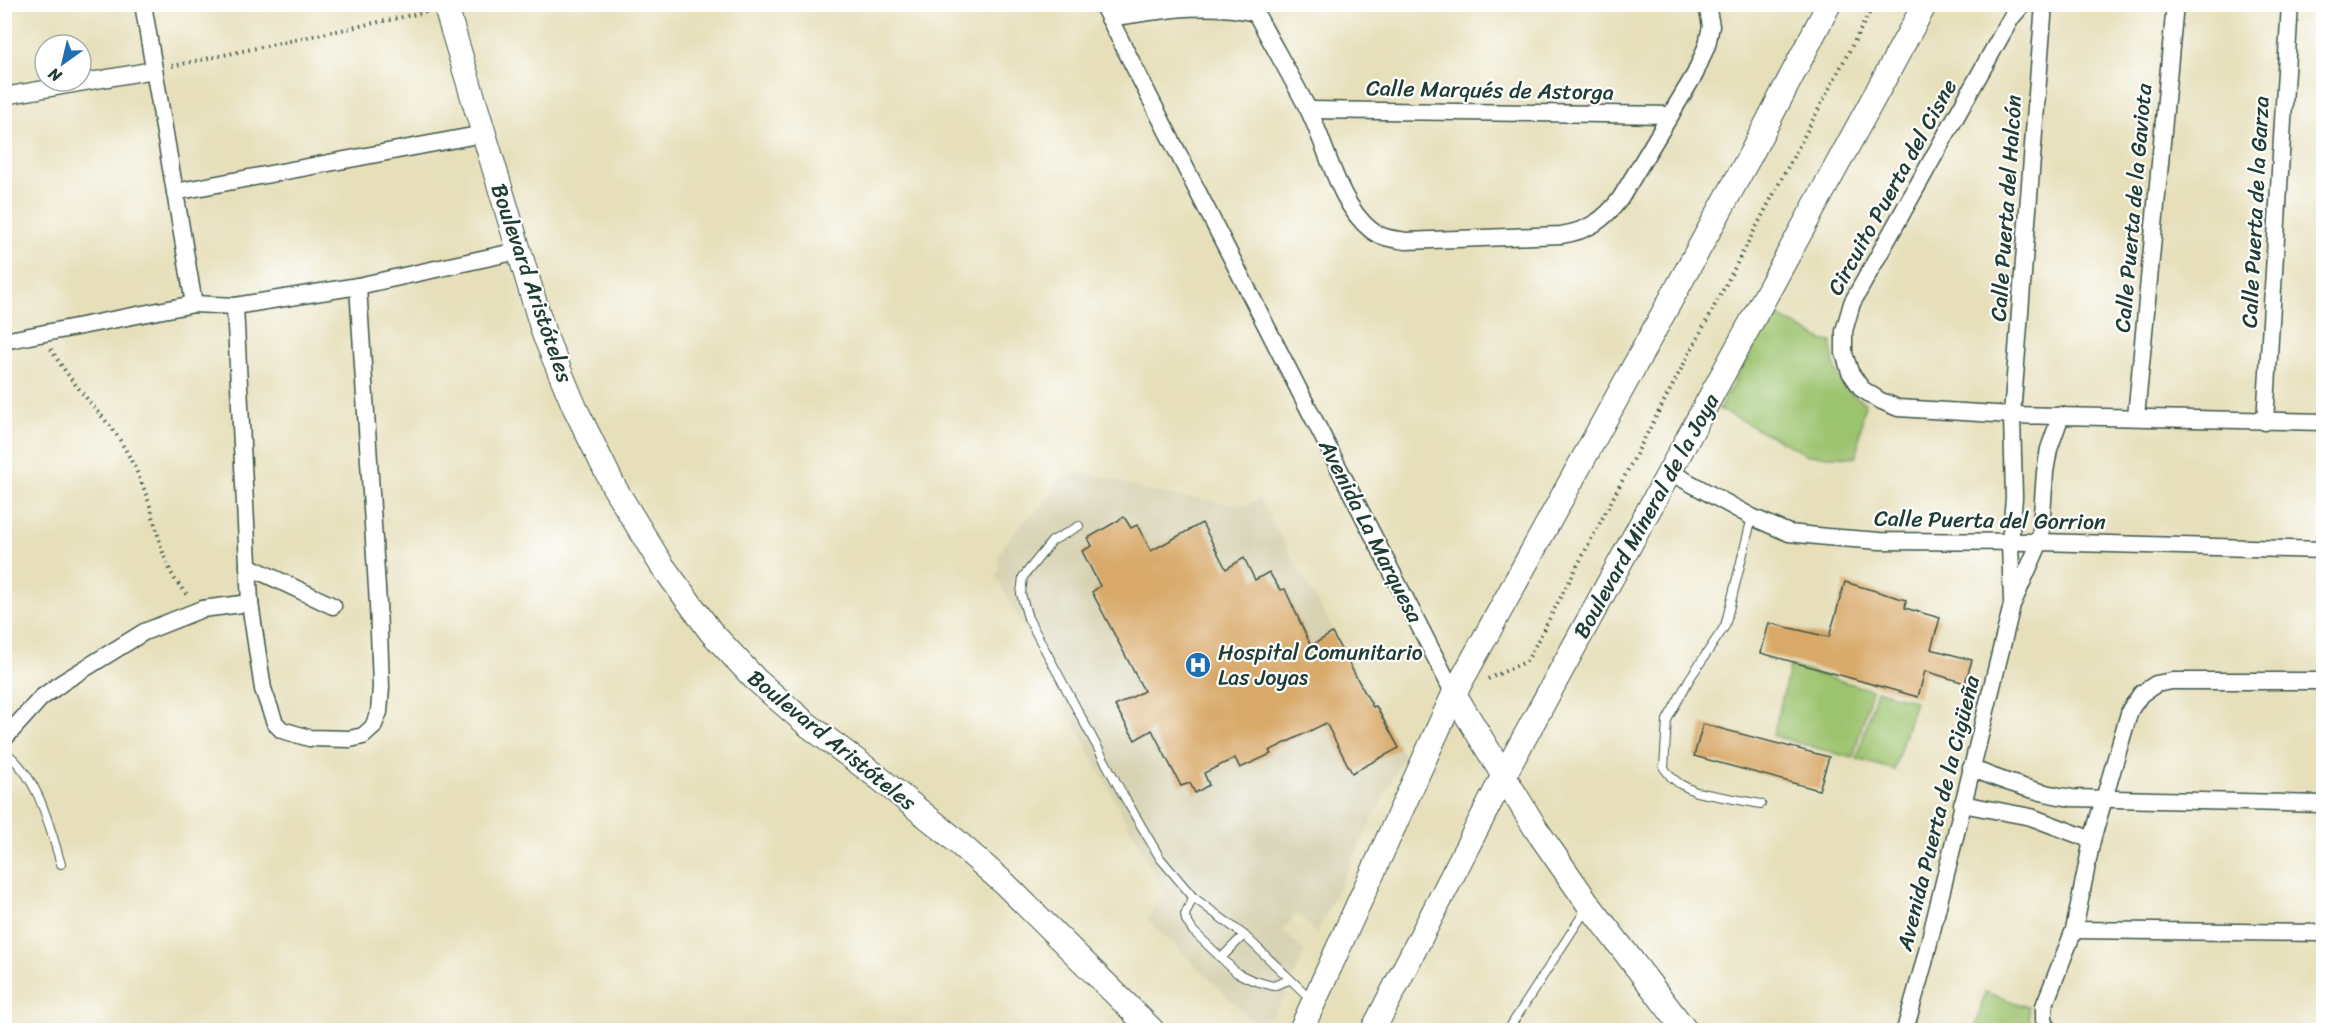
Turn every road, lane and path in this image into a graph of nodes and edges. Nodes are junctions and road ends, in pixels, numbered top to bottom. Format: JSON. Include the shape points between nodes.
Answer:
{"nodes":[{"id":1,"x":143,"y":4,"type":"edge"},
{"id":2,"x":1705,"y":4,"type":"edge"},
{"id":3,"x":1829,"y":4,"type":"edge"},
{"id":4,"x":1874,"y":4,"type":"edge"},
{"id":5,"x":1925,"y":4,"type":"edge"},
{"id":6,"x":2023,"y":4,"type":"edge"},
{"id":7,"x":2044,"y":4,"type":"edge"},
{"id":8,"x":2175,"y":4,"type":"edge"},
{"id":9,"x":2290,"y":4,"type":"edge"},
{"id":10,"x":446,"y":6,"type":"edge"},
{"id":11,"x":1253,"y":9,"type":"edge"},
{"id":12,"x":1106,"y":11,"type":"edge"},
{"id":13,"x":154,"y":70,"type":"junction"},
{"id":14,"x":4,"y":96,"type":"edge"},
{"id":15,"x":1309,"y":110,"type":"junction"},
{"id":16,"x":1671,"y":115,"type":"junction"},
{"id":17,"x":483,"y":134,"type":"junction"},
{"id":18,"x":175,"y":192,"type":"junction"},
{"id":19,"x":518,"y":251,"type":"junction"},
{"id":20,"x":358,"y":286,"type":"junction"},
{"id":21,"x":194,"y":304,"type":"junction"},
{"id":22,"x":235,"y":306,"type":"junction"},
{"id":23,"x":41,"y":333,"type":"junction"},
{"id":24,"x":4,"y":341,"type":"edge"},
{"id":25,"x":2012,"y":415,"type":"junction"},
{"id":26,"x":2061,"y":415,"type":"junction"},
{"id":27,"x":2136,"y":417,"type":"junction"},
{"id":28,"x":2265,"y":422,"type":"junction"},
{"id":29,"x":2324,"y":422,"type":"edge"},
{"id":30,"x":1670,"y":472,"type":"junction"},
{"id":31,"x":1752,"y":517,"type":"junction"},
{"id":32,"x":1079,"y":526,"type":"dead end"},
{"id":33,"x":2040,"y":542,"type":"junction"},
{"id":34,"x":2010,"y":543,"type":"junction"},
{"id":35,"x":2324,"y":550,"type":"edge"},
{"id":36,"x":248,"y":566,"type":"junction"},
{"id":37,"x":250,"y":603,"type":"junction"},
{"id":38,"x":2012,"y":605,"type":"junction"},
{"id":39,"x":333,"y":606,"type":"dead end"},
{"id":40,"x":202,"y":609,"type":"junction"},
{"id":41,"x":1485,"y":680,"type":"dead end"},
{"id":42,"x":2324,"y":681,"type":"edge"},
{"id":43,"x":1454,"y":694,"type":"junction"},
{"id":44,"x":4,"y":739,"type":"edge"},
{"id":45,"x":4,"y":751,"type":"edge"},
{"id":46,"x":1971,"y":768,"type":"junction"},
{"id":47,"x":1504,"y":774,"type":"junction"},
{"id":48,"x":2102,"y":800,"type":"junction"},
{"id":49,"x":1761,"y":804,"type":"dead end"},
{"id":50,"x":1962,"y":804,"type":"junction"},
{"id":51,"x":2324,"y":804,"type":"edge"},
{"id":52,"x":2092,"y":840,"type":"junction"},
{"id":53,"x":62,"y":864,"type":"dead end"},
{"id":54,"x":1193,"y":897,"type":"junction"},
{"id":55,"x":1589,"y":905,"type":"junction"},
{"id":56,"x":2074,"y":930,"type":"junction"},
{"id":57,"x":2324,"y":933,"type":"edge"},
{"id":58,"x":1244,"y":935,"type":"junction"},
{"id":59,"x":1221,"y":958,"type":"junction"},
{"id":60,"x":1289,"y":980,"type":"junction"},
{"id":61,"x":1114,"y":996,"type":"junction"},
{"id":62,"x":1314,"y":1001,"type":"junction"},
{"id":63,"x":1136,"y":1030,"type":"edge"},
{"id":64,"x":1152,"y":1030,"type":"edge"},
{"id":65,"x":1301,"y":1030,"type":"edge"},
{"id":66,"x":1373,"y":1030,"type":"edge"},
{"id":67,"x":1508,"y":1030,"type":"edge"},
{"id":68,"x":1685,"y":1030,"type":"edge"},
{"id":69,"x":1905,"y":1030,"type":"edge"},
{"id":70,"x":2049,"y":1030,"type":"edge"}],
"edges":[{"from":1,"to":13,"type":"street"},
{"from":2,"to":16,"type":"street","via":[[1711,26],[1707,45]]},
{"from":3,"to":43,"type":"street","via":[[1752,152]]},
{"from":4,"to":41,"type":"path","via":[[1527,661]]},
{"from":5,"to":30,"type":"street","name":"Boulevard Mineral de la Joya"},
{"from":6,"to":25,"type":"street","name":"Circuito Puerta del Cisne","via":[[2011,18],[1852,303],[1844,331],[1844,353],[1850,372],[1862,389],[1879,400],[1898,408]]},
{"from":7,"to":25,"type":"street","name":"Calle Puerta del Halcón"},
{"from":8,"to":27,"type":"street","name":"Calle Puerta de la Gaviota"},
{"from":9,"to":28,"type":"street","name":"Calle Puerta de la Garza"},
{"from":10,"to":13,"type":"path"},
{"from":10,"to":17,"type":"street","name":"Boulevard Aristóteles"},
{"from":11,"to":12,"type":"street"},
{"from":11,"to":15,"type":"street"},
{"from":12,"to":43,"type":"street","name":"Avenida La Marquesa"},
{"from":13,"to":14,"type":"street"},
{"from":13,"to":18,"type":"street"},
{"from":15,"to":16,"type":"street","name":"Calle Marqués de Astorga"},
{"from":15,"to":16,"type":"street","via":[[1345,196],[1359,218],[1386,238],[1406,241],[1561,235],[1593,226],[1620,199]]},
{"from":17,"to":18,"type":"street"},
{"from":17,"to":19,"type":"street","name":"Boulevard Aristóteles"},
{"from":18,"to":21,"type":"street"},
{"from":19,"to":20,"type":"street"},
{"from":19,"to":61,"type":"street","name":"Boulevard Aristóteles","via":[[544,333],[614,487],[661,564],[711,632],[755,679],[1005,884]]},
{"from":20,"to":22,"type":"street"},
{"from":20,"to":37,"type":"street","via":[[381,687],[373,727],[363,736],[350,739],[309,738],[292,735],[275,723],[263,689]]},
{"from":21,"to":22,"type":"street"},
{"from":21,"to":23,"type":"street"},
{"from":22,"to":36,"type":"street"},
{"from":23,"to":24,"type":"street"},
{"from":23,"to":40,"type":"path","via":[[63,370],[125,448],[152,512],[168,568],[180,588]]},
{"from":25,"to":26,"type":"street","name":"Circuito Puerta del Cisne"},
{"from":25,"to":34,"type":"street","via":[[2014,498]]},
{"from":26,"to":27,"type":"street","name":"Circuito Puerta del Cisne"},
{"from":26,"to":33,"type":"street","via":[[2045,472]]},
{"from":27,"to":28,"type":"street","name":"Circuito Puerta del Cisne"},
{"from":28,"to":29,"type":"street","name":"Circuito Puerta del Cisne"},
{"from":30,"to":31,"type":"street","name":"Calle Puerta del Gorrion"},
{"from":30,"to":47,"type":"street","name":"Boulevard Mineral de la Joya"},
{"from":31,"to":34,"type":"street","name":"Calle Puerta del Gorrion","via":[[1789,533],[1827,537]]},
{"from":31,"to":49,"type":"lane","via":[[1725,626],[1667,720],[1664,768],[1680,784],[1696,792]]},
{"from":32,"to":54,"type":"lane","via":[[1052,541],[1023,577],[1022,605],[1160,858]]},
{"from":33,"to":34,"type":"street","name":"Calle Puerta del Gorrion"},
{"from":33,"to":35,"type":"street","name":"Calle Puerta del Gorrion"},
{"from":33,"to":38,"type":"street","name":"Avenida Puerta de la Cigüeña"},
{"from":34,"to":38,"type":"street","name":"Avenida Puerta de la Cigüeña"},
{"from":36,"to":37,"type":"street"},
{"from":36,"to":39,"type":"street"},
{"from":37,"to":40,"type":"street"},
{"from":38,"to":46,"type":"street","name":"Avenida Puerta de la Cigüeña"},
{"from":40,"to":44,"type":"street","via":[[144,632],[63,682],[41,698]]},
{"from":42,"to":48,"type":"street","via":[[2187,680],[2156,684],[2141,694],[2130,710]]},
{"from":43,"to":47,"type":"street","name":"Avenida La Marquesa"},
{"from":43,"to":62,"type":"street"},
{"from":45,"to":53,"type":"lane","via":[[24,771],[39,796]]},
{"from":46,"to":48,"type":"street","via":[[2046,795]]},
{"from":46,"to":50,"type":"street","name":"Avenida Puerta de la Cigüeña"},
{"from":47,"to":55,"type":"street","name":"Avenida La Marquesa","via":[[1536,829]]},
{"from":47,"to":66,"type":"street","name":"Boulevard Mineral de la Joya"},
{"from":48,"to":51,"type":"street"},
{"from":48,"to":52,"type":"street"},
{"from":50,"to":52,"type":"street","via":[[2031,817]]},
{"from":50,"to":69,"type":"street","name":"Avenida Puerta de la Cigüeña"},
{"from":52,"to":56,"type":"street"},
{"from":54,"to":58,"type":"lane"},
{"from":54,"to":59,"type":"lane","via":[[1186,920]]},
{"from":55,"to":67,"type":"lane"},
{"from":55,"to":68,"type":"street","name":"Avenida La Marquesa"},
{"from":56,"to":57,"type":"street"},
{"from":56,"to":70,"type":"street","via":[[2044,1006]]},
{"from":58,"to":59,"type":"lane"},
{"from":58,"to":60,"type":"lane"},
{"from":59,"to":60,"type":"lane","via":[[1252,980],[1273,986]]},
{"from":60,"to":62,"type":"lane"},
{"from":61,"to":63,"type":"street","name":"Boulevard Aristóteles"},
{"from":61,"to":64,"type":"street","name":"Boulevard Aristóteles"},
{"from":62,"to":65,"type":"street"}]}
